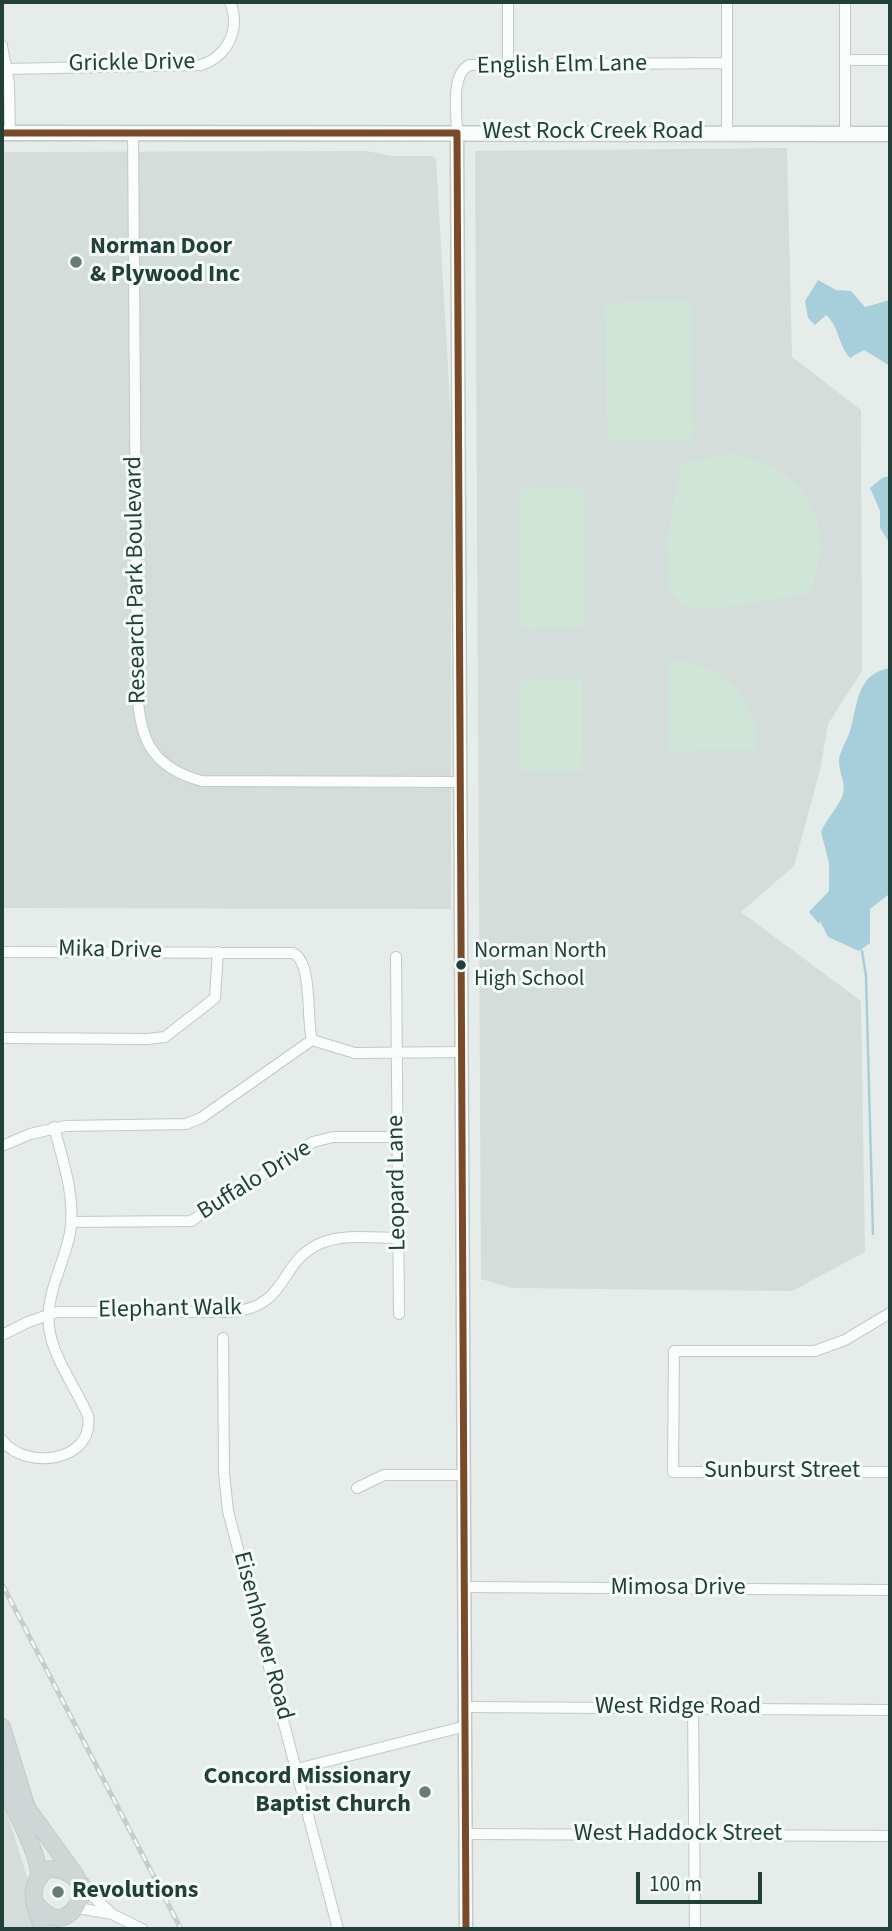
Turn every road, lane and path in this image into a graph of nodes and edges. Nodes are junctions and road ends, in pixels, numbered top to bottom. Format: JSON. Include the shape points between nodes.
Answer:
{"nodes":[{"id":1,"x":230,"y":2,"type":"edge"},
{"id":2,"x":508,"y":2,"type":"edge"},
{"id":3,"x":727,"y":2,"type":"edge"},
{"id":4,"x":845,"y":2,"type":"edge"},
{"id":5,"x":2,"y":46,"type":"edge"},
{"id":6,"x":845,"y":60,"type":"junction"},
{"id":7,"x":890,"y":60,"type":"edge"},
{"id":8,"x":508,"y":64,"type":"junction"},
{"id":9,"x":727,"y":64,"type":"junction"},
{"id":10,"x":3,"y":74,"type":"edge"},
{"id":11,"x":133,"y":132,"type":"junction"},
{"id":12,"x":6,"y":133,"type":"edge"},
{"id":13,"x":457,"y":133,"type":"junction"},
{"id":14,"x":727,"y":134,"type":"junction"},
{"id":15,"x":845,"y":134,"type":"junction"},
{"id":16,"x":890,"y":134,"type":"edge"},
{"id":17,"x":459,"y":782,"type":"junction"},
{"id":18,"x":2,"y":952,"type":"edge"},
{"id":19,"x":218,"y":952,"type":"junction"},
{"id":20,"x":396,"y":957,"type":"dead end"},
{"id":21,"x":2,"y":1038,"type":"edge"},
{"id":22,"x":313,"y":1040,"type":"junction"},
{"id":23,"x":396,"y":1052,"type":"junction"},
{"id":24,"x":461,"y":1052,"type":"junction"},
{"id":25,"x":54,"y":1128,"type":"junction"},
{"id":26,"x":397,"y":1137,"type":"junction"},
{"id":27,"x":2,"y":1146,"type":"edge"},
{"id":28,"x":71,"y":1222,"type":"junction"},
{"id":29,"x":400,"y":1238,"type":"junction"},
{"id":30,"x":49,"y":1313,"type":"junction"},
{"id":31,"x":890,"y":1313,"type":"edge"},
{"id":32,"x":399,"y":1314,"type":"dead end"},
{"id":33,"x":2,"y":1335,"type":"edge"},
{"id":34,"x":223,"y":1338,"type":"dead end"},
{"id":35,"x":2,"y":1440,"type":"edge"},
{"id":36,"x":890,"y":1472,"type":"edge"},
{"id":37,"x":463,"y":1475,"type":"junction"},
{"id":38,"x":357,"y":1488,"type":"dead end"},
{"id":39,"x":465,"y":1587,"type":"junction"},
{"id":40,"x":890,"y":1590,"type":"edge"},
{"id":41,"x":466,"y":1707,"type":"junction"},
{"id":42,"x":693,"y":1708,"type":"junction"},
{"id":43,"x":890,"y":1710,"type":"edge"},
{"id":44,"x":466,"y":1726,"type":"junction"},
{"id":45,"x":2,"y":1727,"type":"edge"},
{"id":46,"x":297,"y":1769,"type":"junction"},
{"id":47,"x":2,"y":1776,"type":"edge"},
{"id":48,"x":467,"y":1834,"type":"junction"},
{"id":49,"x":694,"y":1835,"type":"junction"},
{"id":50,"x":890,"y":1836,"type":"edge"},
{"id":51,"x":40,"y":1877,"type":"junction"},
{"id":52,"x":80,"y":1882,"type":"junction"},
{"id":53,"x":37,"y":1905,"type":"junction"},
{"id":54,"x":76,"y":1909,"type":"junction"},
{"id":55,"x":112,"y":1914,"type":"junction"},
{"id":56,"x":42,"y":1929,"type":"edge"},
{"id":57,"x":70,"y":1929,"type":"edge"},
{"id":58,"x":142,"y":1929,"type":"edge"},
{"id":59,"x":338,"y":1929,"type":"edge"},
{"id":60,"x":466,"y":1929,"type":"edge"},
{"id":61,"x":695,"y":1929,"type":"edge"}],
"edges":[{"from":1,"to":10,"type":"street","name":"Grickle Drive","via":[[234,22],[226,47],[201,65]]},
{"from":2,"to":8,"type":"street"},
{"from":3,"to":9,"type":"street"},
{"from":4,"to":6,"type":"street"},
{"from":5,"to":10,"type":"street"},
{"from":6,"to":7,"type":"street"},
{"from":6,"to":15,"type":"street"},
{"from":8,"to":9,"type":"street","name":"English Elm Lane"},
{"from":8,"to":13,"type":"street","name":"English Elm Lane","via":[[475,64],[463,69],[457,85]]},
{"from":9,"to":14,"type":"street"},
{"from":10,"to":12,"type":"street","via":[[9,83]]},
{"from":11,"to":12,"type":"main road","name":"West Rock Creek Road"},
{"from":11,"to":13,"type":"main road","name":"West Rock Creek Road"},
{"from":11,"to":17,"type":"street","name":"Research Park Boulevard","via":[[136,683],[144,737],[165,765],[202,781]]},
{"from":13,"to":14,"type":"main road","name":"West Rock Creek Road"},
{"from":13,"to":17,"type":"street"},
{"from":14,"to":15,"type":"main road","name":"West Rock Creek Road"},
{"from":15,"to":16,"type":"main road","name":"West Rock Creek Road"},
{"from":17,"to":24,"type":"street"},
{"from":18,"to":19,"type":"street","name":"Mika Drive"},
{"from":19,"to":21,"type":"street","via":[[215,998],[165,1037]]},
{"from":19,"to":22,"type":"street","name":"Mika Drive","via":[[298,955],[306,969]]},
{"from":20,"to":23,"type":"street","name":"Leopard Lane"},
{"from":22,"to":23,"type":"street","via":[[346,1051]]},
{"from":22,"to":25,"type":"street","via":[[186,1124]]},
{"from":23,"to":24,"type":"street"},
{"from":23,"to":26,"type":"street","name":"Leopard Lane"},
{"from":24,"to":37,"type":"street"},
{"from":25,"to":27,"type":"street"},
{"from":25,"to":28,"type":"street","via":[[66,1170]]},
{"from":26,"to":28,"type":"street","name":"Buffalo Drive","via":[[313,1142],[191,1221]]},
{"from":26,"to":29,"type":"street","name":"Leopard Lane"},
{"from":28,"to":30,"type":"street"},
{"from":29,"to":30,"type":"street","name":"Elephant Walk","via":[[341,1238],[319,1244],[302,1256],[272,1296],[250,1309]]},
{"from":29,"to":32,"type":"street","name":"Leopard Lane"},
{"from":30,"to":33,"type":"street","name":"Elephant Walk"},
{"from":30,"to":35,"type":"street","via":[[51,1340],[88,1416],[87,1435],[74,1450],[51,1458],[22,1455]]},
{"from":31,"to":36,"type":"street","name":"Sunburst Street","via":[[816,1351],[674,1351],[673,1472]]},
{"from":34,"to":46,"type":"street","name":"Eisenhower Road","via":[[226,1500]]},
{"from":37,"to":38,"type":"street","via":[[384,1475]]},
{"from":37,"to":39,"type":"street"},
{"from":39,"to":40,"type":"street","name":"Mimosa Drive"},
{"from":39,"to":41,"type":"street"},
{"from":41,"to":42,"type":"street","name":"West Ridge Road"},
{"from":41,"to":44,"type":"street"},
{"from":42,"to":43,"type":"street","name":"West Ridge Road"},
{"from":42,"to":49,"type":"street"},
{"from":44,"to":46,"type":"street"},
{"from":44,"to":48,"type":"street"},
{"from":45,"to":52,"type":"main road","via":[[27,1808]]},
{"from":46,"to":59,"type":"street","name":"Eisenhower Road"},
{"from":47,"to":51,"type":"main road","via":[[10,1805],[32,1844]]},
{"from":48,"to":49,"type":"street","name":"West Haddock Street"},
{"from":48,"to":60,"type":"street"},
{"from":49,"to":50,"type":"street","name":"West Haddock Street"},
{"from":49,"to":61,"type":"street"},
{"from":51,"to":52,"type":"main road","via":[[58,1869]]},
{"from":51,"to":53,"type":"main road","via":[[34,1888]]},
{"from":52,"to":54,"type":"main road"},
{"from":52,"to":55,"type":"street"},
{"from":53,"to":54,"type":"main road","via":[[57,1918]]},
{"from":53,"to":56,"type":"main road"},
{"from":54,"to":55,"type":"street"},
{"from":54,"to":57,"type":"main road"},
{"from":55,"to":58,"type":"street"}]}
